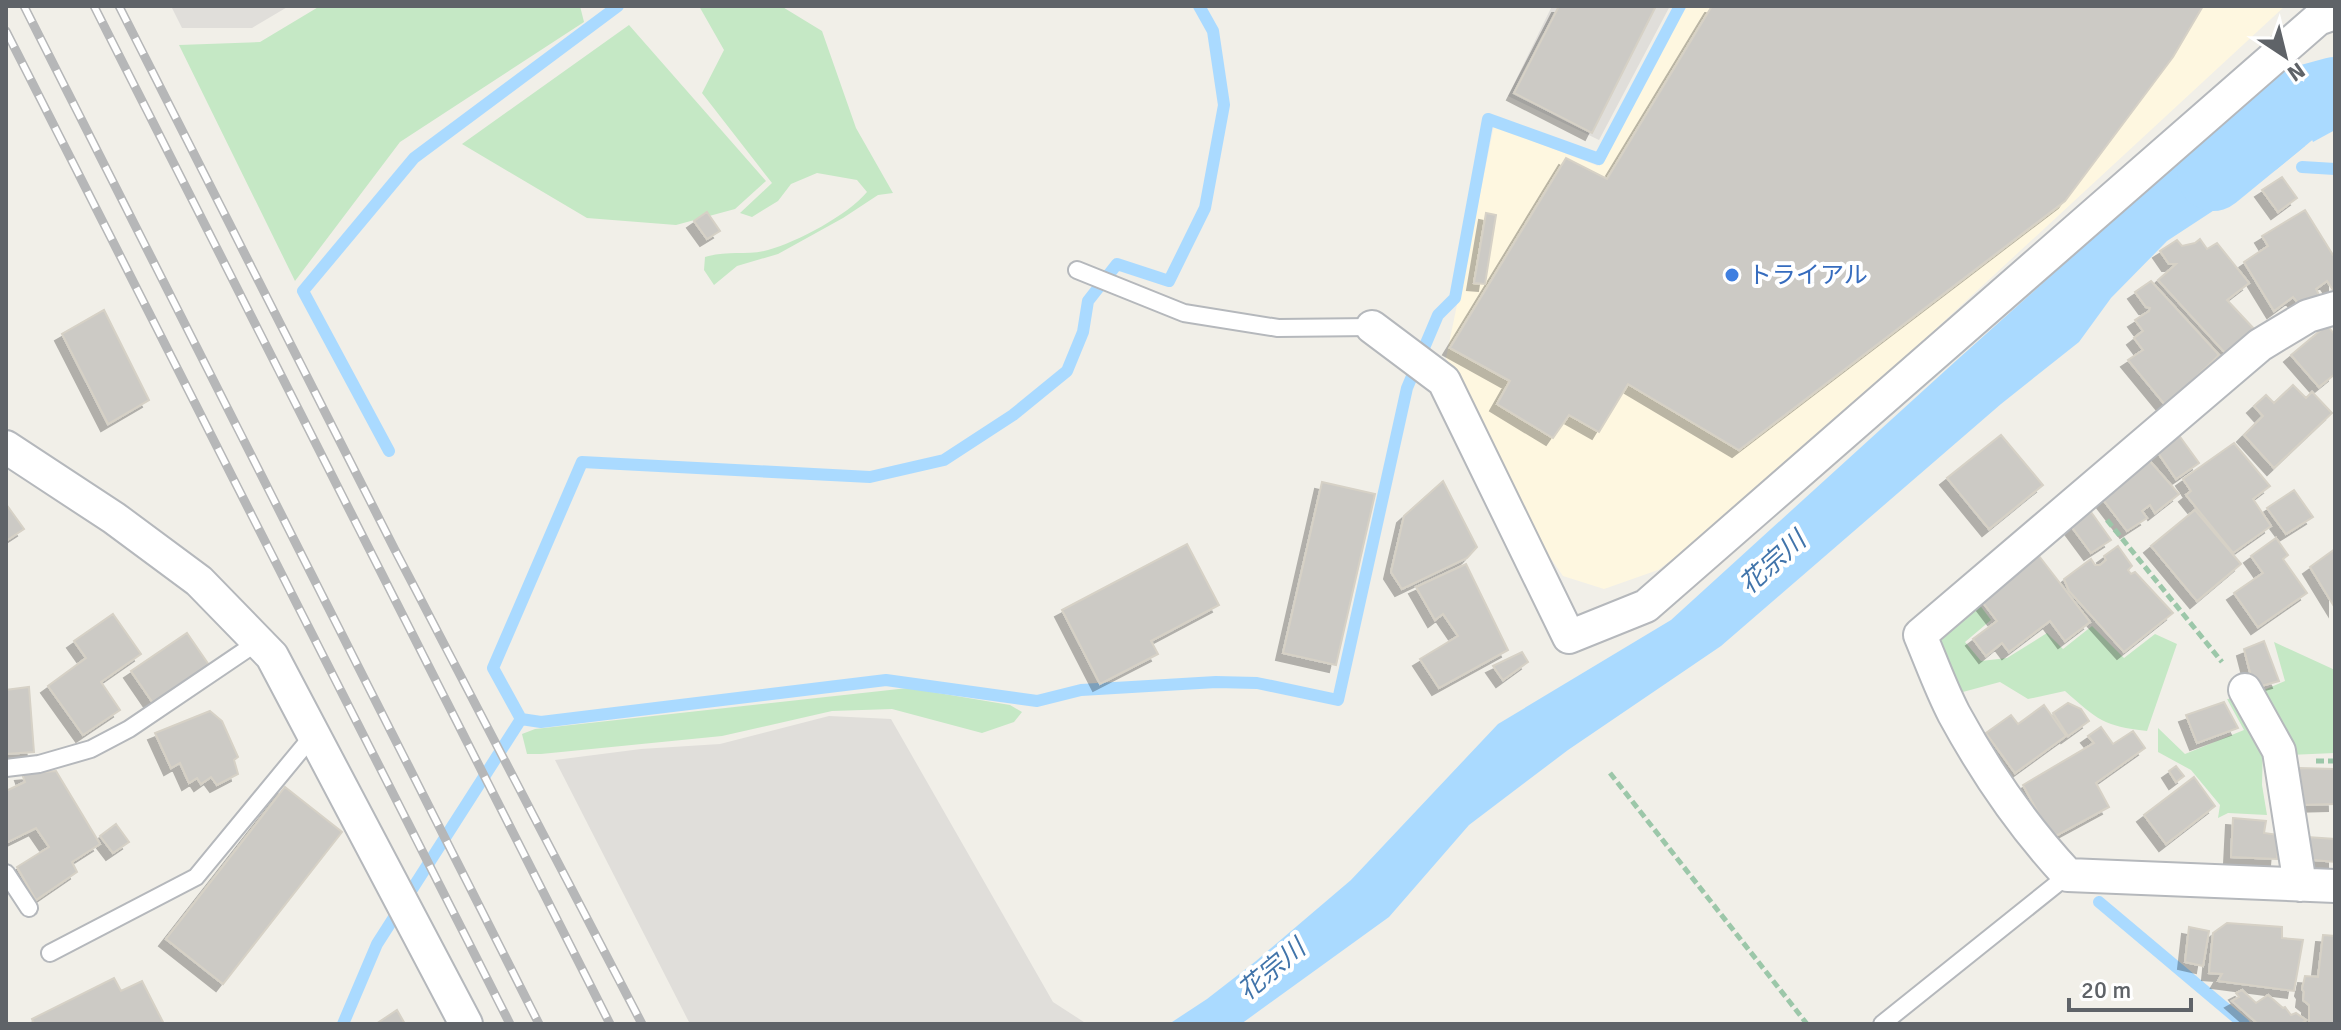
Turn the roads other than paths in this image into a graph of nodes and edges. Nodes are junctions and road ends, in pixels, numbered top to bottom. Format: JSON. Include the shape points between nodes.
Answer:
{"nodes":[{"id":1,"x":2335,"y":13,"type":"edge"},
{"id":2,"x":1077,"y":270,"type":"dead end"},
{"id":3,"x":2335,"y":308,"type":"edge"},
{"id":4,"x":1372,"y":327,"type":"joint"},
{"id":5,"x":6,"y":447,"type":"edge"},
{"id":6,"x":259,"y":641,"type":"junction"},
{"id":7,"x":2245,"y":690,"type":"road end"},
{"id":8,"x":314,"y":734,"type":"junction"},
{"id":9,"x":6,"y":768,"type":"edge"},
{"id":10,"x":6,"y":873,"type":"edge"},
{"id":11,"x":2068,"y":875,"type":"junction"},
{"id":12,"x":2300,"y":885,"type":"junction"},
{"id":13,"x":2335,"y":886,"type":"edge"},
{"id":14,"x":29,"y":908,"type":"dead end"},
{"id":15,"x":50,"y":953,"type":"dead end"},
{"id":16,"x":466,"y":1024,"type":"edge"},
{"id":17,"x":1882,"y":1024,"type":"edge"}],
"edges":[{"from":1,"to":4,"type":"street","via":[[2318,19],[1646,606],[1569,637],[1444,381]]},
{"from":2,"to":4,"type":"lane","via":[[1184,313],[1278,328]]},
{"from":3,"to":11,"type":"street","via":[[2308,316],[2260,345],[1920,635],[1954,713],[1998,785]]},
{"from":5,"to":6,"type":"street","via":[[199,581]]},
{"from":6,"to":8,"type":"street"},
{"from":6,"to":9,"type":"lane","via":[[91,749]]},
{"from":7,"to":12,"type":"street","via":[[2279,751]]},
{"from":8,"to":15,"type":"lane","via":[[196,877]]},
{"from":8,"to":16,"type":"street"},
{"from":10,"to":14,"type":"lane"},
{"from":11,"to":12,"type":"street"},
{"from":11,"to":17,"type":"lane"},
{"from":12,"to":13,"type":"street"}]}
